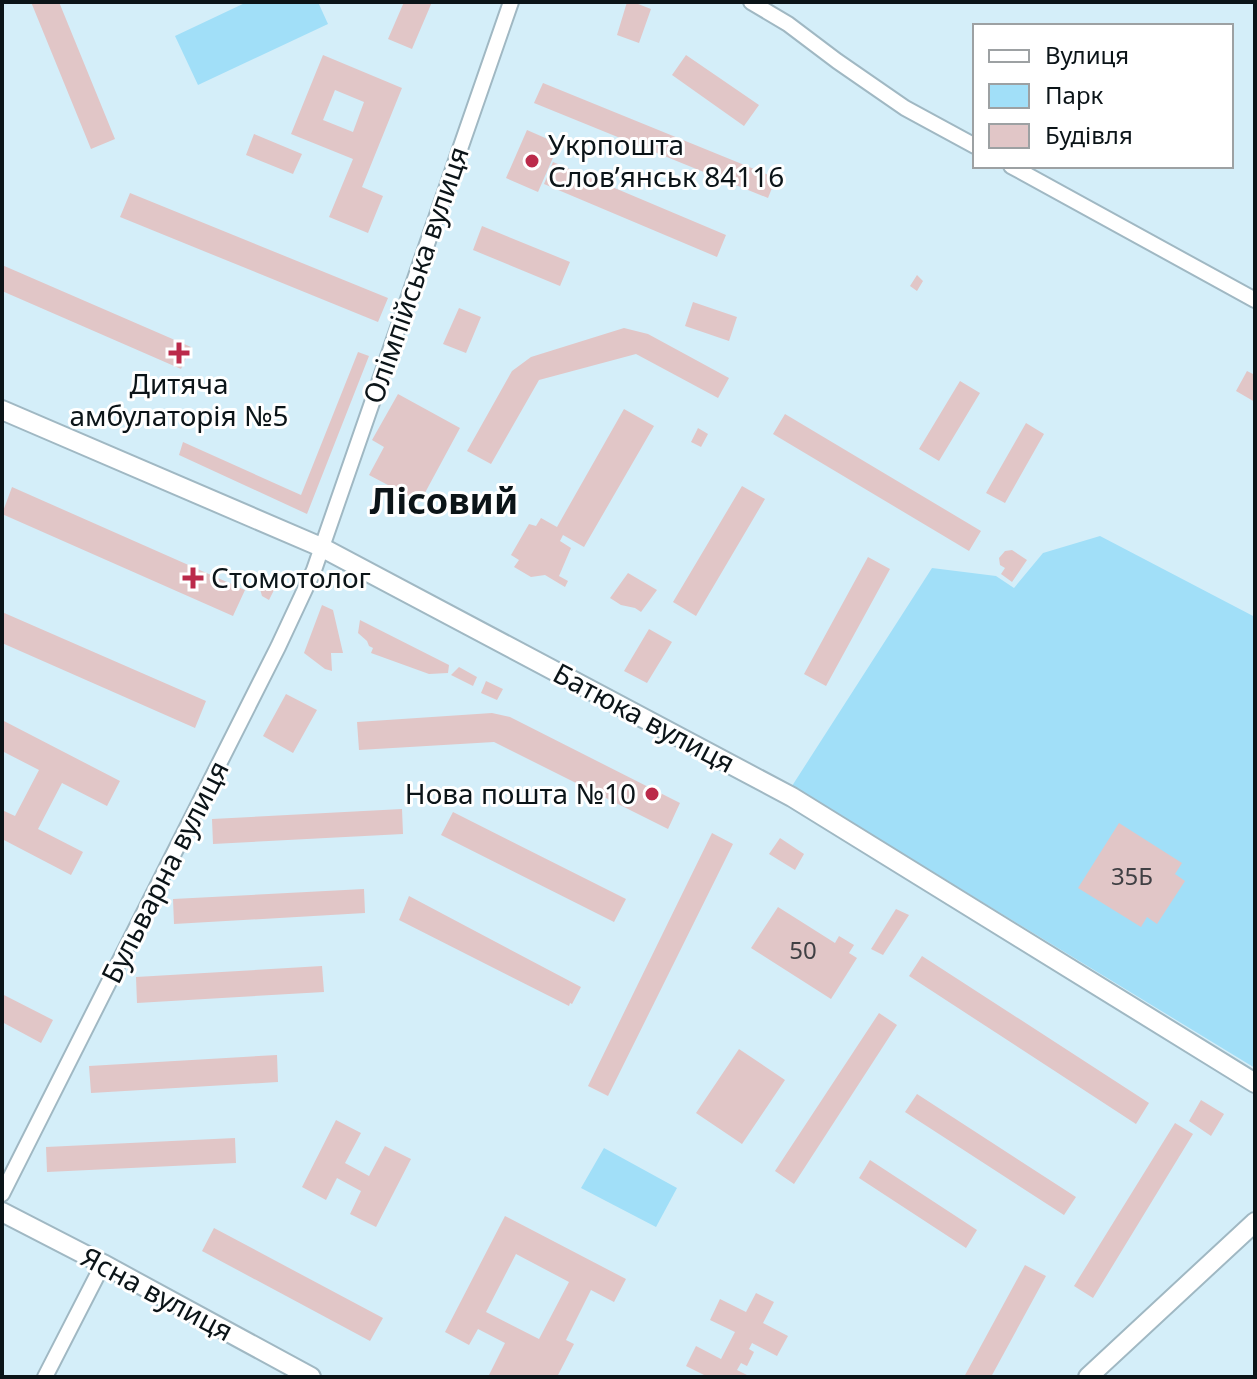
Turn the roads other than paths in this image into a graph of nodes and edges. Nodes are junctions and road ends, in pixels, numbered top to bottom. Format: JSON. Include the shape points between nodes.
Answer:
{"nodes":[{"id":1,"x":511,"y":2,"type":"edge"},
{"id":2,"x":751,"y":2,"type":"edge"},
{"id":3,"x":973,"y":145,"type":"edge"},
{"id":4,"x":1015,"y":168,"type":"edge"},
{"id":5,"x":1255,"y":300,"type":"edge"},
{"id":6,"x":2,"y":410,"type":"edge"},
{"id":7,"x":321,"y":547,"type":"junction"},
{"id":8,"x":1255,"y":1083,"type":"edge"},
{"id":9,"x":2,"y":1194,"type":"edge"},
{"id":10,"x":2,"y":1212,"type":"edge"},
{"id":11,"x":1255,"y":1222,"type":"edge"},
{"id":12,"x":103,"y":1264,"type":"junction"},
{"id":13,"x":45,"y":1377,"type":"edge"},
{"id":14,"x":311,"y":1377,"type":"edge"},
{"id":15,"x":1088,"y":1377,"type":"edge"}],
"edges":[{"from":1,"to":7,"type":"street","name":"Олімпійська вулиця"},
{"from":2,"to":3,"type":"street","via":[[905,108]]},
{"from":4,"to":5,"type":"street"},
{"from":6,"to":7,"type":"street","name":"Батюка вулиця"},
{"from":7,"to":8,"type":"street","name":"Батюка вулиця","via":[[792,797]]},
{"from":7,"to":9,"type":"street","name":"Бульварна вулиця","via":[[278,647]]},
{"from":10,"to":12,"type":"street","name":"Ясна вулиця"},
{"from":11,"to":15,"type":"street"},
{"from":12,"to":13,"type":"street"},
{"from":12,"to":14,"type":"street","name":"Ясна вулиця"}]}
